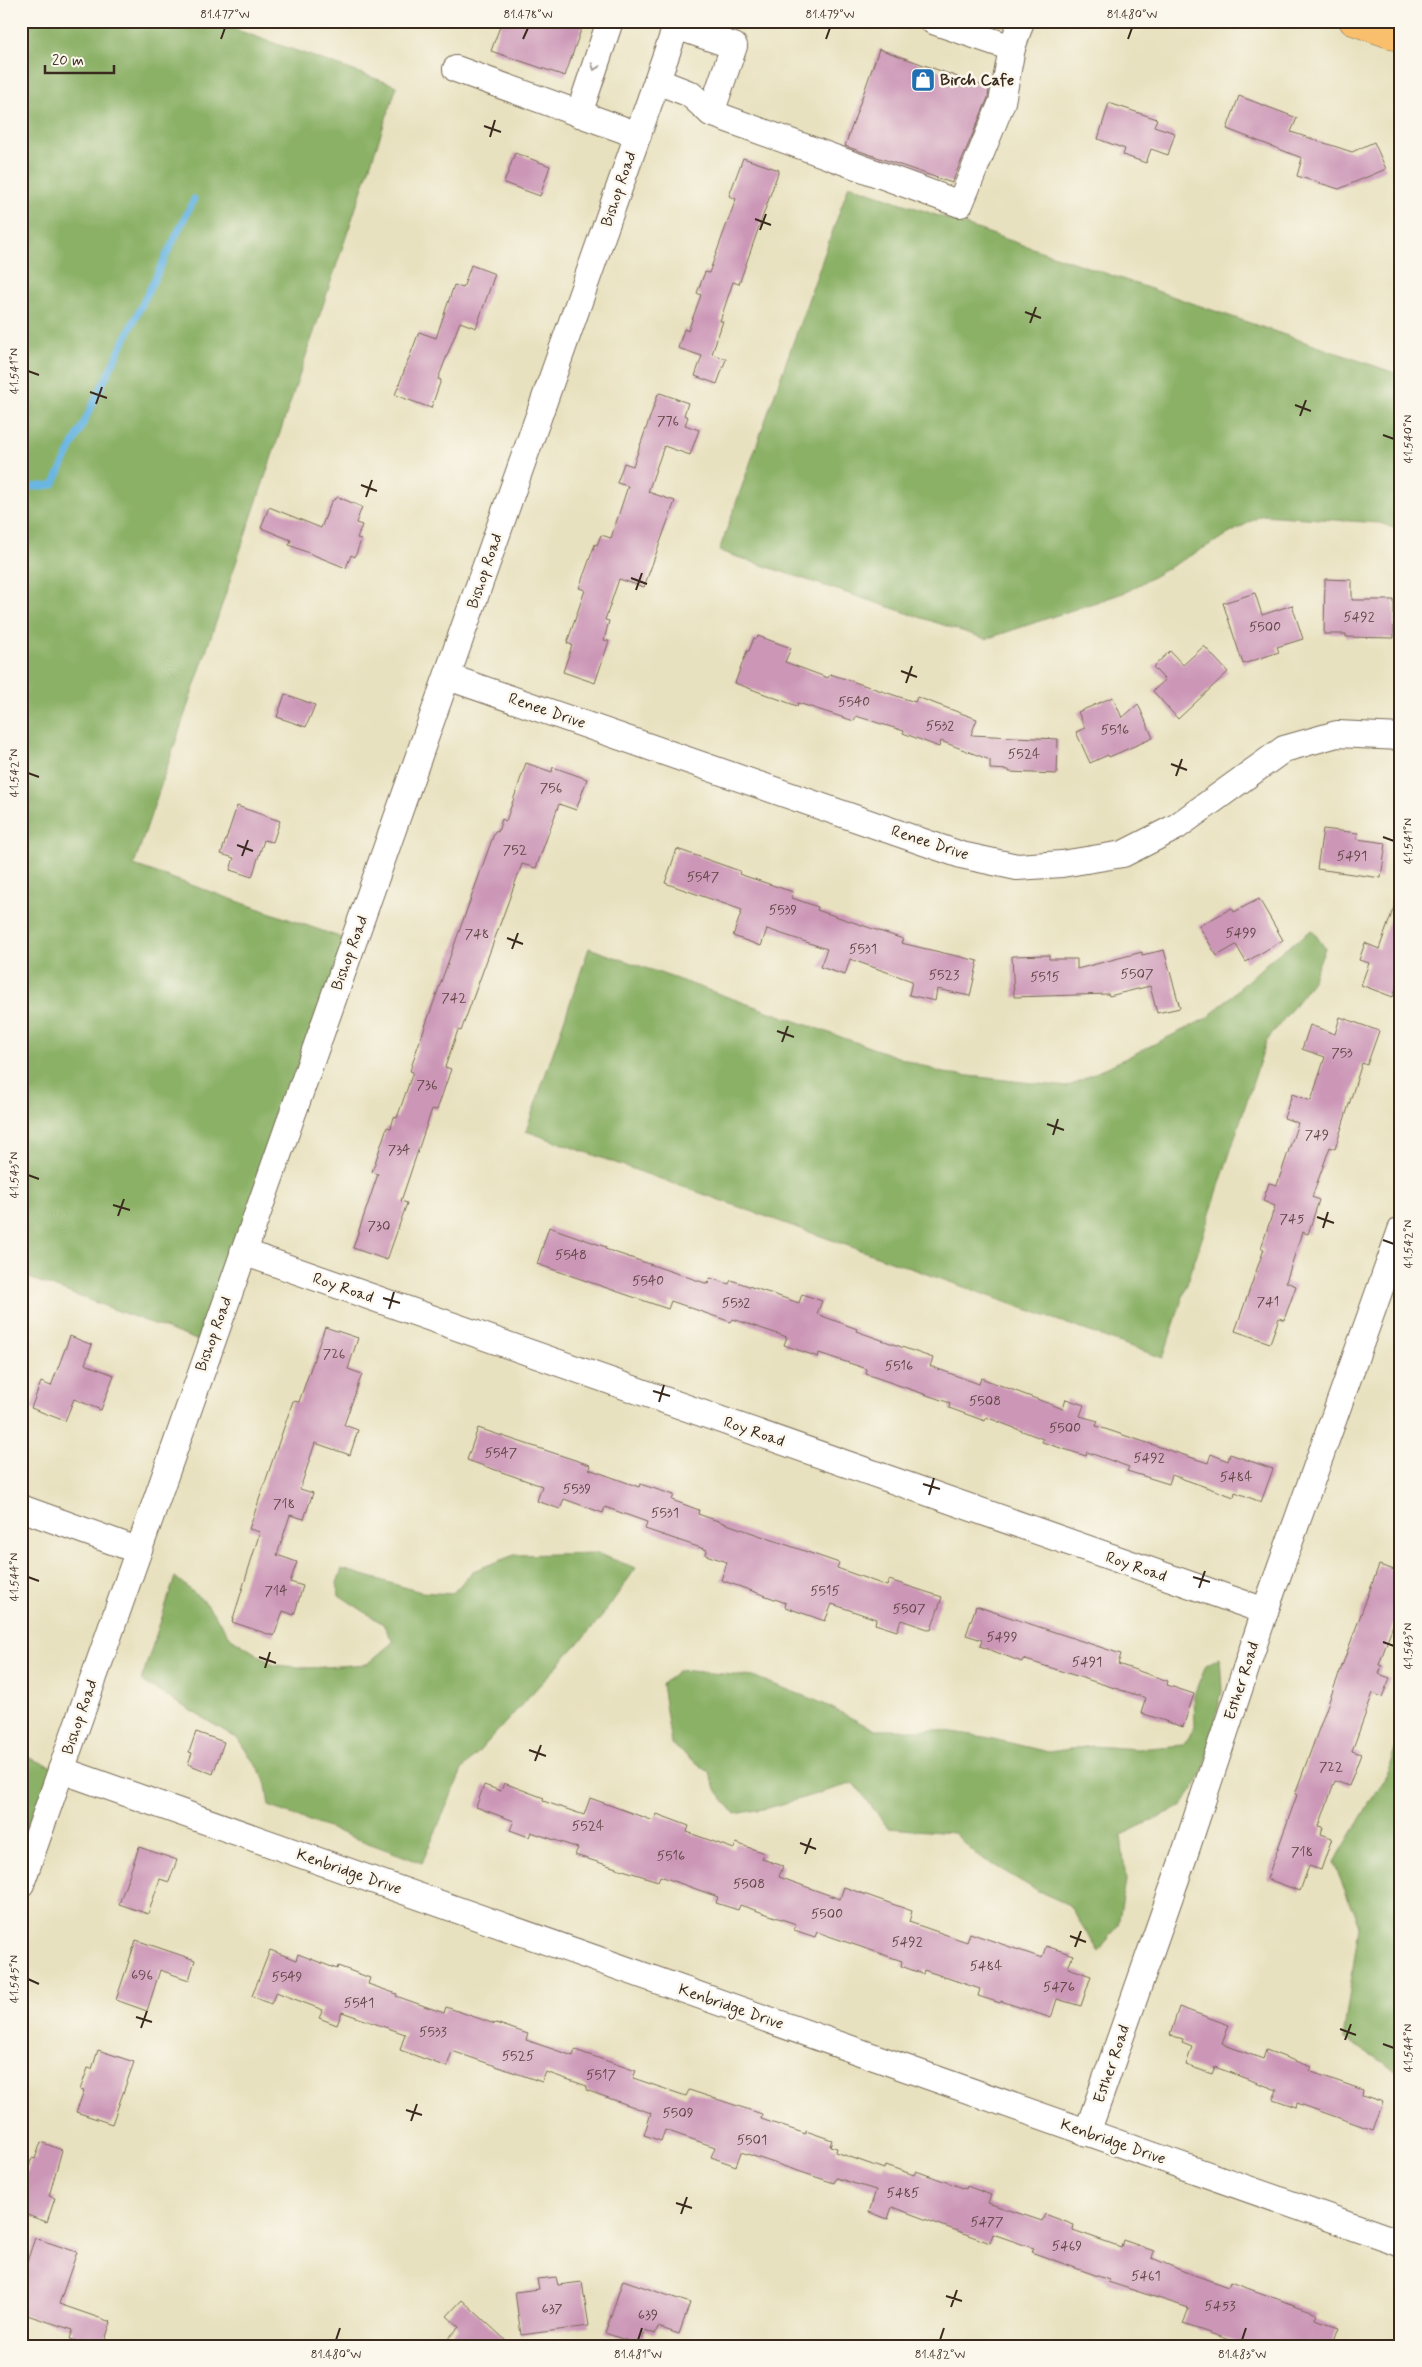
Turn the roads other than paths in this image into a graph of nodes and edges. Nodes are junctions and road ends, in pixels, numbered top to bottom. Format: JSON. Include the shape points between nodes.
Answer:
{"nodes":[{"id":1,"x":610,"y":21,"type":"edge"},
{"id":2,"x":933,"y":21,"type":"edge"},
{"id":3,"x":1021,"y":21,"type":"edge"},
{"id":4,"x":1354,"y":21,"type":"edge"},
{"id":5,"x":677,"y":24,"type":"edge"},
{"id":6,"x":1401,"y":38,"type":"edge"},
{"id":7,"x":1012,"y":48,"type":"junction"},
{"id":8,"x":456,"y":69,"type":"dead end"},
{"id":9,"x":657,"y":82,"type":"junction"},
{"id":10,"x":580,"y":114,"type":"junction"},
{"id":11,"x":711,"y":114,"type":"junction"},
{"id":12,"x":638,"y":135,"type":"junction"},
{"id":13,"x":448,"y":677,"type":"junction"},
{"id":14,"x":1401,"y":737,"type":"edge"},
{"id":15,"x":1401,"y":1230,"type":"edge"},
{"id":16,"x":243,"y":1252,"type":"junction"},
{"id":17,"x":21,"y":1508,"type":"edge"},
{"id":18,"x":137,"y":1550,"type":"junction"},
{"id":19,"x":1265,"y":1611,"type":"junction"},
{"id":20,"x":61,"y":1770,"type":"junction"},
{"id":21,"x":21,"y":1884,"type":"edge"},
{"id":22,"x":1087,"y":2133,"type":"junction"},
{"id":23,"x":1401,"y":2243,"type":"edge"}],
"edges":[{"from":1,"to":10,"type":"street","one_way":true},
{"from":2,"to":7,"type":"street"},
{"from":3,"to":7,"type":"street"},
{"from":4,"to":6,"type":"main road"},
{"from":5,"to":9,"type":"street","name":"Bishop Road"},
{"from":5,"to":11,"type":"street","via":[[734,46]]},
{"from":7,"to":11,"type":"street","via":[[1002,102],[960,204]]},
{"from":8,"to":10,"type":"street"},
{"from":9,"to":11,"type":"street","via":[[690,94]]},
{"from":9,"to":12,"type":"street","name":"Bishop Road"},
{"from":10,"to":12,"type":"street"},
{"from":12,"to":13,"type":"street","name":"Bishop Road"},
{"from":13,"to":14,"type":"street","name":"Renee Drive","via":[[960,855],[1017,867],[1062,864],[1123,854],[1176,828],[1284,749],[1337,734]]},
{"from":13,"to":16,"type":"street","name":"Bishop Road"},
{"from":15,"to":19,"type":"street","name":"Esther Road"},
{"from":16,"to":18,"type":"street","name":"Bishop Road"},
{"from":16,"to":19,"type":"street","name":"Roy Road"},
{"from":17,"to":18,"type":"street"},
{"from":18,"to":20,"type":"street","name":"Bishop Road"},
{"from":19,"to":22,"type":"street","name":"Esther Road"},
{"from":20,"to":21,"type":"street","name":"Bishop Road"},
{"from":20,"to":22,"type":"street","name":"Kenbridge Drive"},
{"from":22,"to":23,"type":"street","name":"Kenbridge Drive"}]}
